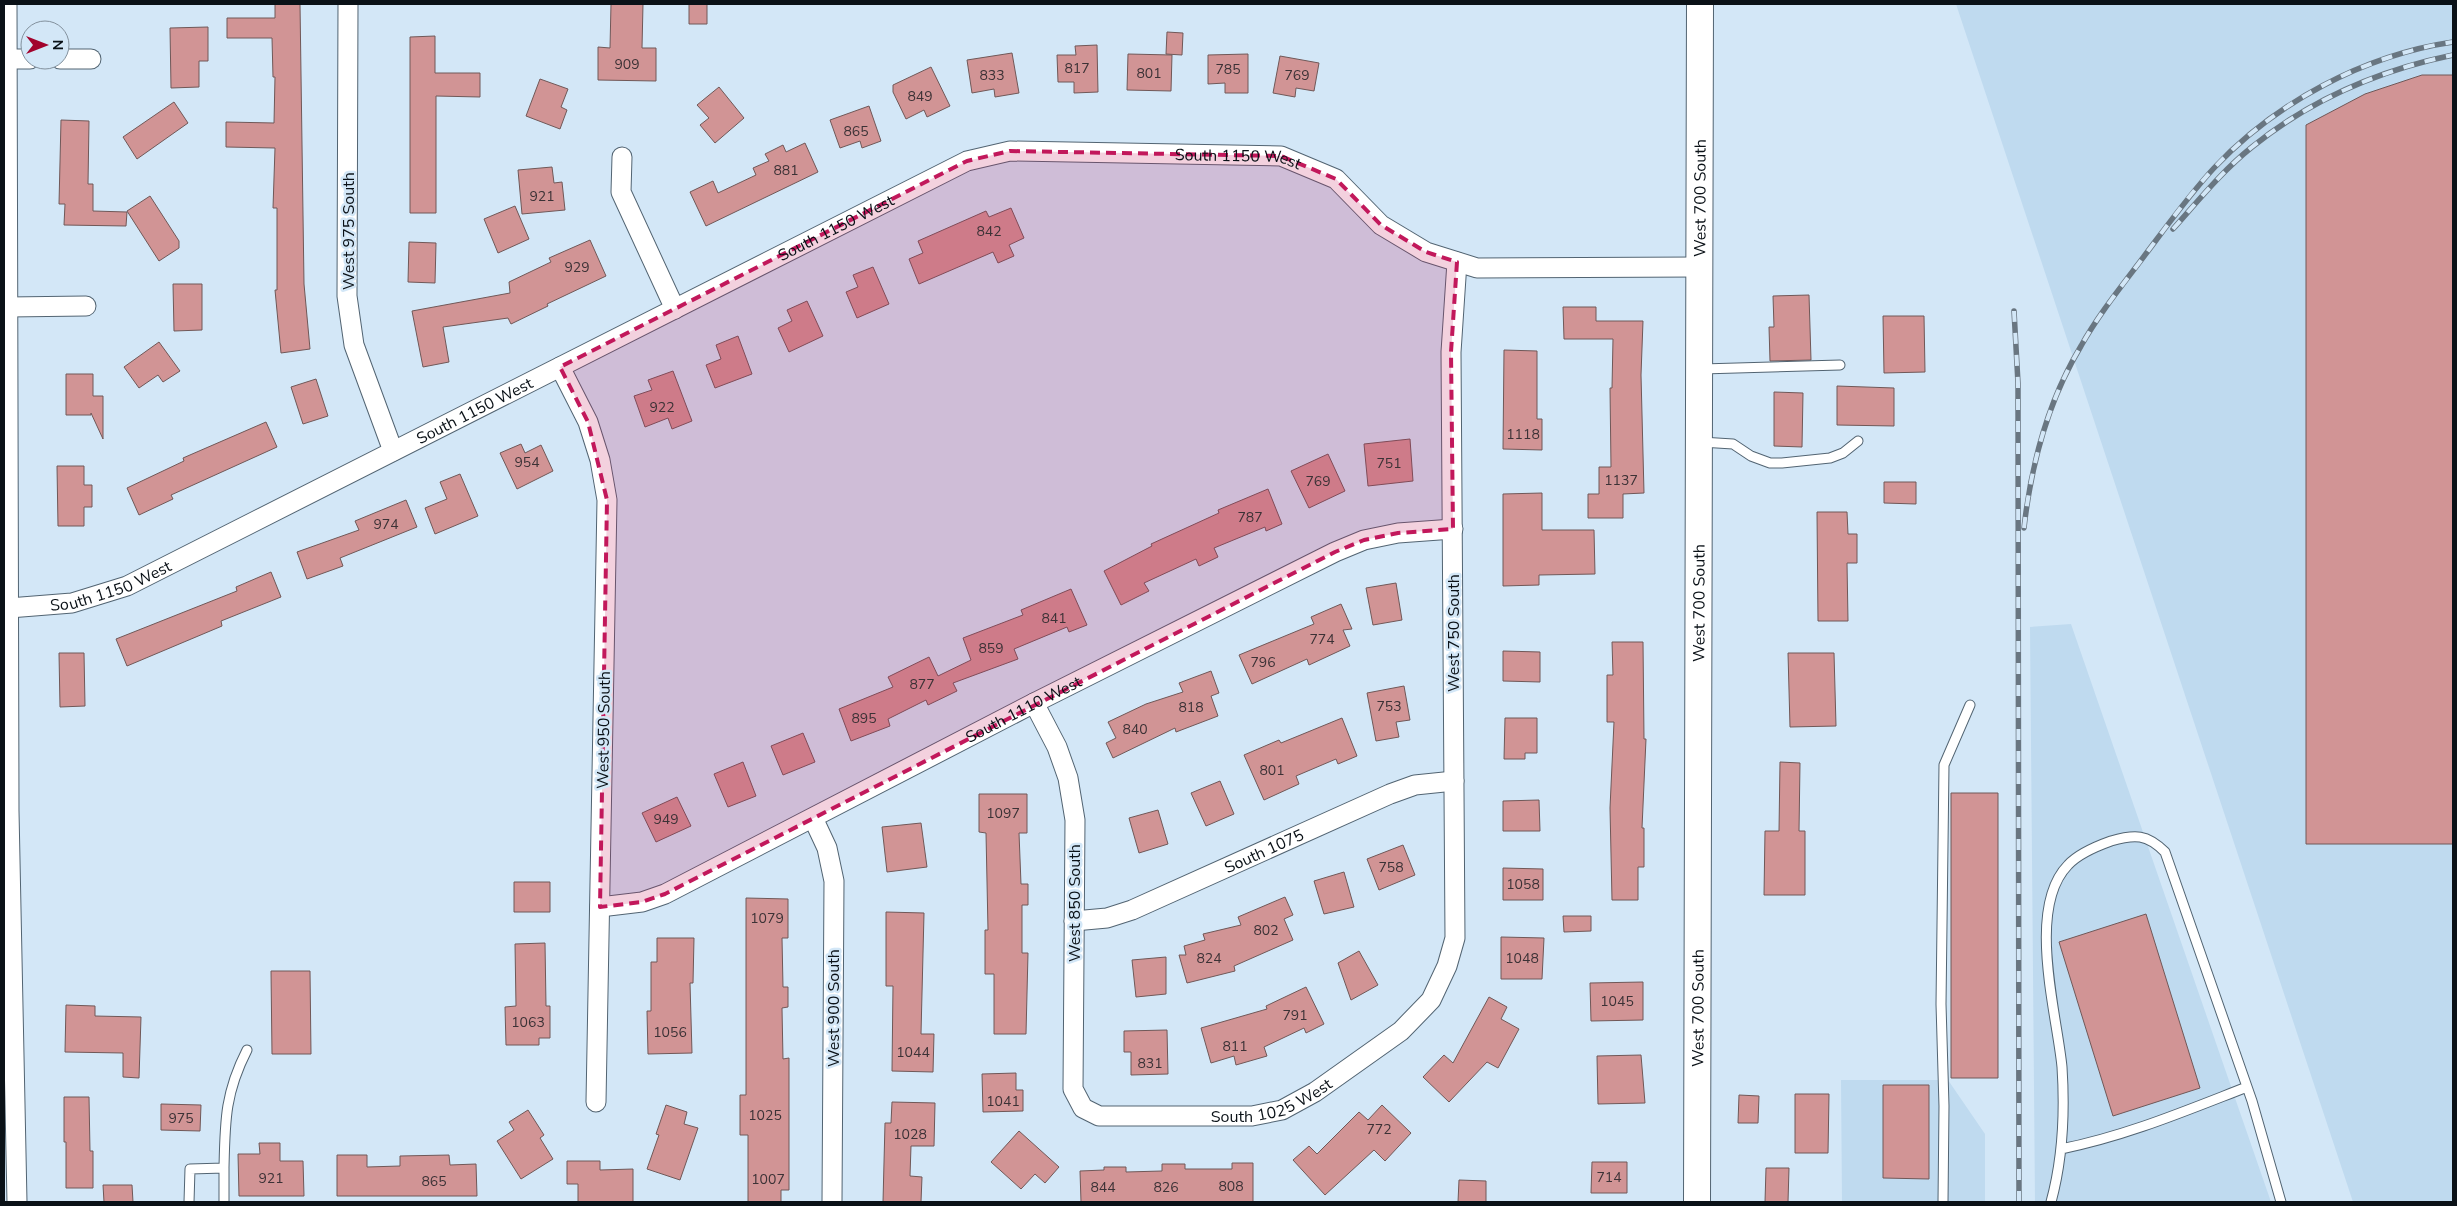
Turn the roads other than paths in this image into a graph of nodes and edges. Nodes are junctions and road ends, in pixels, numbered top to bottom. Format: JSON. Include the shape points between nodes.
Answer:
{"nodes":[{"id":1,"x":7,"y":4,"type":"edge"},
{"id":2,"x":348,"y":4,"type":"edge"},
{"id":3,"x":1700,"y":4,"type":"edge"},
{"id":4,"x":7,"y":59,"type":"junction"},
{"id":5,"x":20,"y":59,"type":"edge"},
{"id":6,"x":70,"y":59,"type":"edge"},
{"id":7,"x":91,"y":59,"type":"dead end"},
{"id":8,"x":622,"y":157,"type":"dead end"},
{"id":9,"x":1457,"y":262,"type":"junction"},
{"id":10,"x":1699,"y":267,"type":"junction"},
{"id":11,"x":86,"y":306,"type":"dead end"},
{"id":12,"x":8,"y":307,"type":"junction"},
{"id":13,"x":675,"y":309,"type":"junction"},
{"id":14,"x":1840,"y":365,"type":"dead end"},
{"id":15,"x":560,"y":367,"type":"junction"},
{"id":16,"x":1699,"y":370,"type":"junction"},
{"id":17,"x":1858,"y":441,"type":"dead end"},
{"id":18,"x":1699,"y":442,"type":"junction"},
{"id":19,"x":393,"y":451,"type":"junction"},
{"id":20,"x":1453,"y":530,"type":"junction"},
{"id":21,"x":9,"y":608,"type":"junction"},
{"id":22,"x":1034,"y":703,"type":"junction"},
{"id":23,"x":1970,"y":705,"type":"dead end"},
{"id":24,"x":1454,"y":781,"type":"junction"},
{"id":25,"x":813,"y":818,"type":"junction"},
{"id":26,"x":600,"y":907,"type":"junction"},
{"id":27,"x":1074,"y":922,"type":"junction"},
{"id":28,"x":1431,"y":1000,"type":"joint"},
{"id":29,"x":247,"y":1050,"type":"dead end"},
{"id":30,"x":2247,"y":1086,"type":"junction"},
{"id":31,"x":596,"y":1102,"type":"dead end"},
{"id":32,"x":1083,"y":1108,"type":"joint"},
{"id":33,"x":2061,"y":1149,"type":"junction"},
{"id":34,"x":224,"y":1168,"type":"junction"},
{"id":35,"x":17,"y":1202,"type":"edge"},
{"id":36,"x":189,"y":1202,"type":"edge"},
{"id":37,"x":224,"y":1202,"type":"edge"},
{"id":38,"x":832,"y":1202,"type":"edge"},
{"id":39,"x":1697,"y":1202,"type":"edge"},
{"id":40,"x":1943,"y":1202,"type":"edge"},
{"id":41,"x":2051,"y":1202,"type":"edge"},
{"id":42,"x":2281,"y":1202,"type":"edge"}],
"edges":[{"from":1,"to":4,"type":"street"},
{"from":2,"to":19,"type":"street","name":"West 975 South","via":[[347,296],[354,345]]},
{"from":3,"to":10,"type":"street","name":"West 700 South"},
{"from":4,"to":5,"type":"street"},
{"from":4,"to":12,"type":"street"},
{"from":6,"to":7,"type":"street"},
{"from":8,"to":13,"type":"street","via":[[621,192]]},
{"from":9,"to":10,"type":"street","name":"South 1150 West","via":[[1478,268]]},
{"from":9,"to":13,"type":"street","name":"South 1150 West","via":[[1426,252],[1381,225],[1336,179],[1281,156],[1010,152],[967,161]]},
{"from":9,"to":20,"type":"street","name":"West 750 South","via":[[1451,352]]},
{"from":10,"to":16,"type":"street","name":"West 700 South"},
{"from":11,"to":12,"type":"street"},
{"from":12,"to":21,"type":"street"},
{"from":13,"to":15,"type":"street","name":"South 1150 West"},
{"from":14,"to":16,"type":"lane"},
{"from":15,"to":19,"type":"street","name":"South 1150 West"},
{"from":15,"to":26,"type":"street","name":"West 950 South","via":[[588,422],[600,460],[607,500]]},
{"from":16,"to":18,"type":"street","name":"West 700 South"},
{"from":17,"to":18,"type":"lane","via":[[1830,458],[1782,463],[1751,456],[1732,444]]},
{"from":18,"to":39,"type":"street","name":"West 700 South"},
{"from":19,"to":21,"type":"street","name":"South 1150 West","via":[[127,586],[72,603]]},
{"from":20,"to":22,"type":"street","name":"South 1110 West","via":[[1398,533],[1364,540]]},
{"from":20,"to":24,"type":"street","name":"West 750 South"},
{"from":21,"to":35,"type":"street","via":[[9,821]]},
{"from":22,"to":25,"type":"street","name":"South 1110 West"},
{"from":22,"to":27,"type":"street","name":"West 850 South","via":[[1057,746],[1068,778],[1074,820]]},
{"from":23,"to":40,"type":"lane","via":[[1944,764]]},
{"from":24,"to":27,"type":"street","name":"South 1075","via":[[1416,785],[1390,794],[1132,910],[1107,918]]},
{"from":24,"to":28,"type":"street","name":"West 750 South","via":[[1455,938],[1447,966]]},
{"from":25,"to":26,"type":"street","name":"South 1110 West","via":[[665,894],[642,902]]},
{"from":25,"to":38,"type":"street","name":"West 900 South","via":[[827,848],[834,881]]},
{"from":26,"to":31,"type":"street","name":"West 950 South"},
{"from":27,"to":32,"type":"street","name":"West 850 South","via":[[1073,1089]]},
{"from":28,"to":32,"type":"street","name":"South 1025 West","via":[[1401,1031],[1315,1092],[1282,1110],[1252,1116],[1099,1116]]},
{"from":29,"to":34,"type":"lane","via":[[236,1073],[225,1114]]},
{"from":30,"to":33,"type":"lane","via":[[2148,1126]]},
{"from":30,"to":33,"type":"lane","via":[[2165,852],[2154,840],[2140,836],[2104,843],[2067,865],[2056,882],[2050,904],[2047,956],[2061,1065]]},
{"from":30,"to":42,"type":"lane"},
{"from":33,"to":41,"type":"lane"},
{"from":34,"to":36,"type":"lane","via":[[190,1170]]},
{"from":34,"to":37,"type":"lane"}]}
